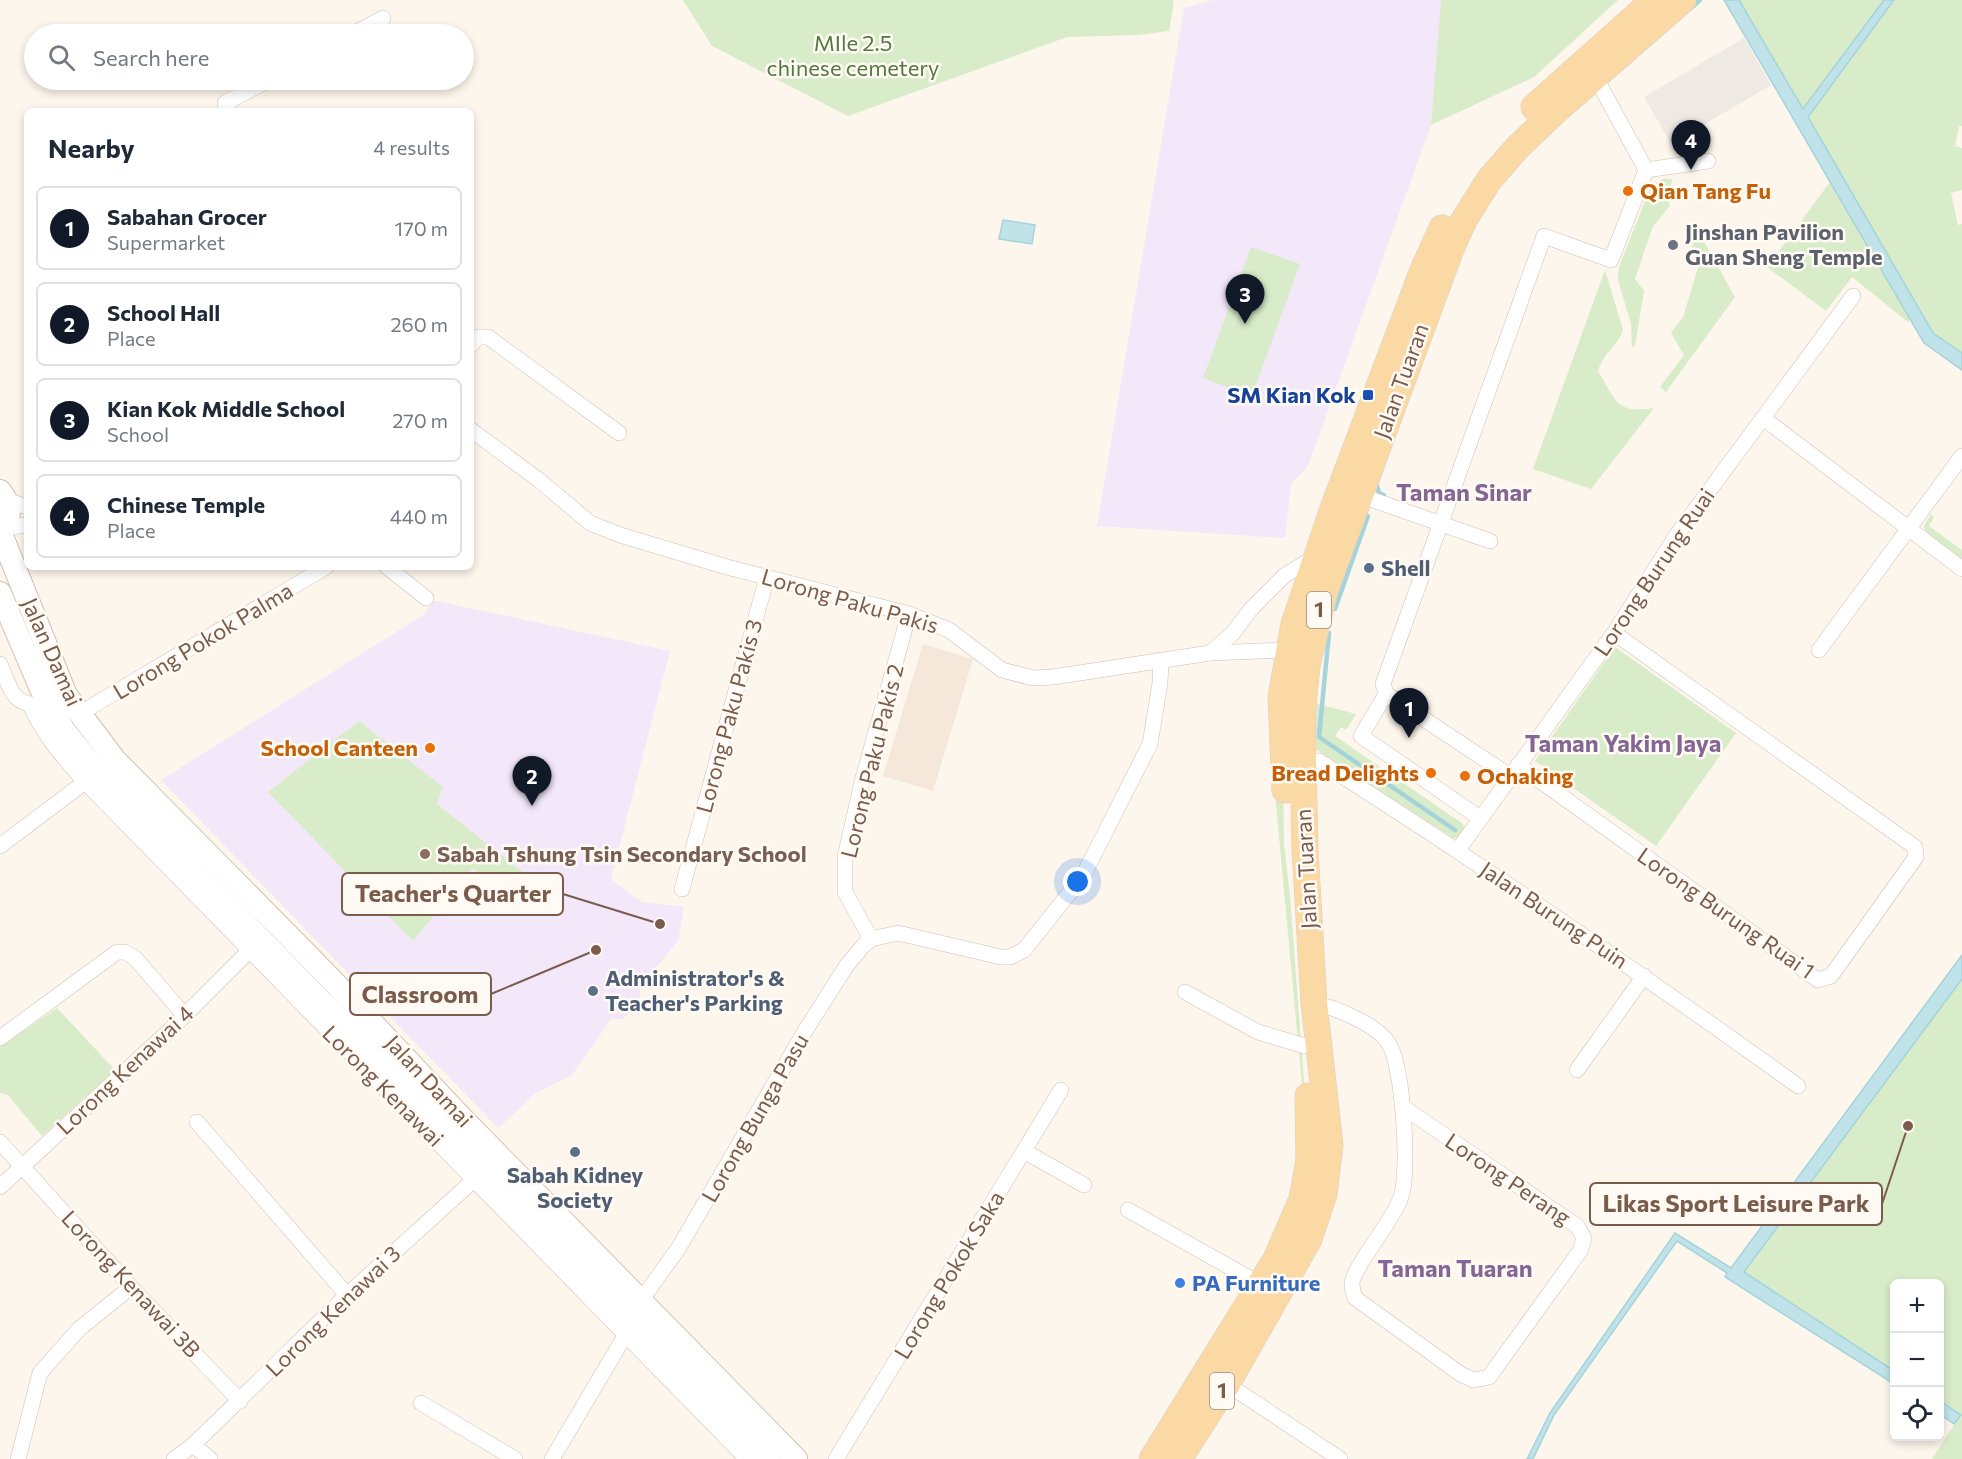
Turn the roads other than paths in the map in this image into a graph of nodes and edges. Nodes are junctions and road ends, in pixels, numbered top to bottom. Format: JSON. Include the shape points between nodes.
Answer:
{"nodes":[{"id":1,"x":1654,"y":0,"type":"edge"},
{"id":2,"x":1683,"y":0,"type":"edge"},
{"id":3,"x":383,"y":18,"type":"dead end"},
{"id":4,"x":372,"y":24,"type":"edge"},
{"id":5,"x":1596,"y":78,"type":"junction"},
{"id":6,"x":253,"y":90,"type":"edge"},
{"id":7,"x":227,"y":107,"type":"edge"},
{"id":8,"x":1708,"y":161,"type":"dead end"},
{"id":9,"x":1646,"y":170,"type":"junction"},
{"id":10,"x":1853,"y":296,"type":"dead end"},
{"id":11,"x":474,"y":342,"type":"edge"},
{"id":12,"x":1763,"y":418,"type":"junction"},
{"id":13,"x":474,"y":432,"type":"edge"},
{"id":14,"x":620,"y":433,"type":"dead end"},
{"id":15,"x":1962,"y":456,"type":"edge"},
{"id":16,"x":1359,"y":495,"type":"junction"},
{"id":17,"x":11,"y":499,"type":"edge"},
{"id":18,"x":1442,"y":525,"type":"junction"},
{"id":19,"x":24,"y":526,"type":"edge"},
{"id":20,"x":1910,"y":528,"type":"junction"},
{"id":21,"x":1,"y":530,"type":"edge"},
{"id":22,"x":1344,"y":538,"type":"junction"},
{"id":23,"x":1490,"y":541,"type":"dead end"},
{"id":24,"x":1316,"y":556,"type":"junction"},
{"id":25,"x":1962,"y":569,"type":"edge"},
{"id":26,"x":321,"y":570,"type":"edge"},
{"id":27,"x":391,"y":570,"type":"edge"},
{"id":28,"x":767,"y":577,"type":"junction"},
{"id":29,"x":0,"y":593,"type":"edge"},
{"id":30,"x":426,"y":598,"type":"dead end"},
{"id":31,"x":1251,"y":609,"type":"junction"},
{"id":32,"x":909,"y":614,"type":"junction"},
{"id":33,"x":1614,"y":633,"type":"junction"},
{"id":34,"x":1288,"y":650,"type":"junction"},
{"id":35,"x":1819,"y":650,"type":"dead end"},
{"id":36,"x":1261,"y":651,"type":"junction"},
{"id":37,"x":1210,"y":652,"type":"junction"},
{"id":38,"x":1161,"y":660,"type":"junction"},
{"id":39,"x":0,"y":664,"type":"edge"},
{"id":40,"x":1386,"y":694,"type":"junction"},
{"id":41,"x":36,"y":697,"type":"junction"},
{"id":42,"x":79,"y":714,"type":"junction"},
{"id":43,"x":1302,"y":760,"type":"junction"},
{"id":44,"x":1514,"y":771,"type":"junction"},
{"id":45,"x":85,"y":782,"type":"junction"},
{"id":46,"x":1480,"y":818,"type":"junction"},
{"id":47,"x":0,"y":846,"type":"edge"},
{"id":48,"x":1458,"y":850,"type":"junction"},
{"id":49,"x":682,"y":889,"type":"dead end"},
{"id":50,"x":871,"y":939,"type":"junction"},
{"id":51,"x":249,"y":951,"type":"junction"},
{"id":52,"x":1644,"y":976,"type":"junction"},
{"id":53,"x":1185,"y":992,"type":"dead end"},
{"id":54,"x":1314,"y":1003,"type":"junction"},
{"id":55,"x":184,"y":1015,"type":"junction"},
{"id":56,"x":0,"y":1038,"type":"edge"},
{"id":57,"x":1305,"y":1046,"type":"junction"},
{"id":58,"x":1577,"y":1070,"type":"dead end"},
{"id":59,"x":1798,"y":1086,"type":"dead end"},
{"id":60,"x":1061,"y":1090,"type":"dead end"},
{"id":61,"x":1402,"y":1107,"type":"junction"},
{"id":62,"x":197,"y":1122,"type":"dead end"},
{"id":63,"x":0,"y":1142,"type":"edge"},
{"id":64,"x":1024,"y":1151,"type":"junction"},
{"id":65,"x":23,"y":1165,"type":"junction"},
{"id":66,"x":475,"y":1179,"type":"junction"},
{"id":67,"x":1084,"y":1185,"type":"dead end"},
{"id":68,"x":0,"y":1187,"type":"edge"},
{"id":69,"x":1128,"y":1210,"type":"dead end"},
{"id":70,"x":1260,"y":1284,"type":"junction"},
{"id":71,"x":131,"y":1287,"type":"junction"},
{"id":72,"x":347,"y":1295,"type":"junction"},
{"id":73,"x":642,"y":1299,"type":"junction"},
{"id":74,"x":626,"y":1334,"type":"junction"},
{"id":75,"x":1227,"y":1384,"type":"junction"},
{"id":76,"x":240,"y":1401,"type":"junction"},
{"id":77,"x":421,"y":1403,"type":"dead end"},
{"id":78,"x":193,"y":1445,"type":"junction"},
{"id":79,"x":1332,"y":1457,"type":"edge"},
{"id":80,"x":18,"y":1459,"type":"edge"},
{"id":81,"x":174,"y":1459,"type":"edge"},
{"id":82,"x":210,"y":1459,"type":"edge"},
{"id":83,"x":515,"y":1459,"type":"edge"},
{"id":84,"x":552,"y":1459,"type":"edge"},
{"id":85,"x":747,"y":1459,"type":"edge"},
{"id":86,"x":769,"y":1459,"type":"edge"},
{"id":87,"x":796,"y":1459,"type":"edge"},
{"id":88,"x":836,"y":1459,"type":"edge"},
{"id":89,"x":1152,"y":1459,"type":"edge"},
{"id":90,"x":1179,"y":1459,"type":"edge"}],
"edges":[{"from":1,"to":24,"type":"main road","name":"Jalan Tuaran","number":"1","via":[[1528,113],[1469,178],[1423,270]]},
{"from":2,"to":5,"type":"main road","name":"Jalan Tuaran","number":"1"},
{"from":3,"to":4,"type":"street"},
{"from":5,"to":9,"type":"street"},
{"from":5,"to":16,"type":"main road","name":"Jalan Tuaran","number":"1","via":[[1518,147],[1489,180],[1464,220]]},
{"from":6,"to":7,"type":"street"},
{"from":8,"to":9,"type":"street"},
{"from":9,"to":18,"type":"street","via":[[1611,260],[1544,236]]},
{"from":10,"to":12,"type":"street","name":"Lorong Burung Ruai"},
{"from":11,"to":14,"type":"street","via":[[488,337]]},
{"from":12,"to":20,"type":"street"},
{"from":12,"to":33,"type":"street","name":"Lorong Burung Ruai","via":[[1677,533]]},
{"from":13,"to":28,"type":"street","name":"Lorong Paku Pakis","via":[[590,523]]},
{"from":15,"to":20,"type":"street"},
{"from":16,"to":18,"type":"street"},
{"from":16,"to":22,"type":"main road","name":"Jalan Tuaran","number":"1"},
{"from":17,"to":21,"type":"main road"},
{"from":18,"to":23,"type":"street"},
{"from":18,"to":40,"type":"street","via":[[1383,684]]},
{"from":19,"to":21,"type":"street"},
{"from":20,"to":25,"type":"street"},
{"from":20,"to":35,"type":"street"},
{"from":21,"to":42,"type":"main road","name":"Jalan Damai","via":[[66,695]]},
{"from":22,"to":34,"type":"main road","via":[[1324,567],[1297,638]]},
{"from":22,"to":43,"type":"main road","name":"Jalan Tuaran","number":"1","via":[[1311,638],[1302,714]]},
{"from":24,"to":31,"type":"street","via":[[1289,571]]},
{"from":24,"to":34,"type":"main road","name":"Jalan Tuaran","number":"1"},
{"from":26,"to":42,"type":"street","name":"Lorong Pokok Palma"},
{"from":27,"to":30,"type":"street"},
{"from":28,"to":32,"type":"street","name":"Lorong Paku Pakis"},
{"from":28,"to":49,"type":"street","name":"Lorong Paku Pakis 3"},
{"from":29,"to":41,"type":"main road","name":"Jalan Damai"},
{"from":31,"to":36,"type":"street","via":[[1242,639]]},
{"from":31,"to":37,"type":"street","via":[[1233,633]]},
{"from":32,"to":38,"type":"street","name":"Lorong Paku Pakis","via":[[949,630],[1002,670],[1033,678]]},
{"from":32,"to":50,"type":"street","name":"Lorong Paku Pakis 2","via":[[845,857],[845,892]]},
{"from":33,"to":44,"type":"street","name":"Lorong Burung Ruai"},
{"from":33,"to":44,"type":"street","name":"Lorong Burung Ruai 1","via":[[1914,847],[1916,857],[1831,976],[1818,980]]},
{"from":34,"to":36,"type":"street","name":"Lorong Paku Pakis"},
{"from":34,"to":57,"type":"main road","name":"Jalan Tuaran","number":"1","via":[[1281,698],[1290,876]]},
{"from":36,"to":37,"type":"street","name":"Lorong Paku Pakis"},
{"from":37,"to":38,"type":"street","name":"Lorong Paku Pakis"},
{"from":38,"to":50,"type":"street","via":[[1150,744],[1083,876],[1024,950],[1001,957],[898,933]]},
{"from":39,"to":41,"type":"street","name":"Lorong Kenawai","via":[[16,698],[22,703]]},
{"from":40,"to":44,"type":"street"},
{"from":40,"to":46,"type":"street","via":[[1361,736]]},
{"from":41,"to":45,"type":"street","name":"Lorong Kenawai","via":[[36,720]]},
{"from":41,"to":86,"type":"main road","name":"Jalan Damai","via":[[98,773]]},
{"from":42,"to":73,"type":"main road","name":"Jalan Damai","via":[[114,760]]},
{"from":43,"to":48,"type":"street","name":"Jalan Burung Puin","via":[[1319,761]]},
{"from":43,"to":54,"type":"main road","name":"Jalan Tuaran","number":"1"},
{"from":44,"to":46,"type":"street","name":"Lorong Burung Ruai"},
{"from":45,"to":47,"type":"street"},
{"from":45,"to":51,"type":"street","name":"Lorong Kenawai"},
{"from":46,"to":48,"type":"street","name":"Lorong Burung Ruai"},
{"from":48,"to":52,"type":"street","name":"Jalan Burung Puin"},
{"from":50,"to":73,"type":"street","name":"Lorong Bunga Pasu","via":[[847,965],[678,1250]]},
{"from":51,"to":55,"type":"street","name":"Lorong Kenawai 4"},
{"from":51,"to":66,"type":"street","name":"Lorong Kenawai"},
{"from":52,"to":58,"type":"street"},
{"from":52,"to":59,"type":"street","name":"Jalan Burung Puin"},
{"from":53,"to":57,"type":"street","via":[[1258,1032]]},
{"from":54,"to":61,"type":"street","name":"Lorong Perang","via":[[1353,1017],[1389,1044]]},
{"from":54,"to":75,"type":"main road","name":"Jalan Tuaran","number":"1","via":[[1330,1145],[1324,1194],[1309,1239]]},
{"from":55,"to":56,"type":"street","via":[[135,958],[117,952]]},
{"from":55,"to":65,"type":"street","name":"Lorong Kenawai 4"},
{"from":57,"to":70,"type":"main road","name":"Jalan Tuaran","number":"1","via":[[1310,1128],[1302,1199],[1276,1259]]},
{"from":60,"to":64,"type":"street","name":"Lorong Pokok Saka"},
{"from":61,"to":61,"type":"street","name":"Lorong Perang","via":[[1401,1197],[1389,1223],[1358,1269],[1352,1283],[1355,1298],[1462,1376],[1474,1380],[1489,1377],[1580,1251],[1584,1238],[1577,1226]]},
{"from":62,"to":72,"type":"street"},
{"from":63,"to":65,"type":"street","name":"Lorong Kenawai 3B"},
{"from":64,"to":67,"type":"street"},
{"from":64,"to":88,"type":"street","name":"Lorong Pokok Saka"},
{"from":65,"to":68,"type":"street","name":"Lorong Kenawai 4"},
{"from":65,"to":71,"type":"street","name":"Lorong Kenawai 3B"},
{"from":66,"to":72,"type":"street","name":"Lorong Kenawai 3"},
{"from":66,"to":74,"type":"street","name":"Lorong Kenawai"},
{"from":69,"to":70,"type":"street"},
{"from":70,"to":89,"type":"main road","name":"Jalan Tuaran","number":"1"},
{"from":71,"to":76,"type":"street","name":"Lorong Kenawai 3B"},
{"from":71,"to":80,"type":"street","via":[[79,1329],[40,1373]]},
{"from":72,"to":76,"type":"street","name":"Lorong Kenawai 3"},
{"from":73,"to":87,"type":"main road","name":"Jalan Damai"},
{"from":74,"to":84,"type":"street"},
{"from":74,"to":85,"type":"street","name":"Lorong Kenawai"},
{"from":75,"to":79,"type":"street"},
{"from":75,"to":90,"type":"main road","name":"Jalan Tuaran","number":"1"},
{"from":76,"to":78,"type":"street","name":"Lorong Kenawai 3"},
{"from":77,"to":83,"type":"street"},
{"from":78,"to":81,"type":"street","name":"Lorong Kenawai 3"},
{"from":78,"to":82,"type":"street"}]}
